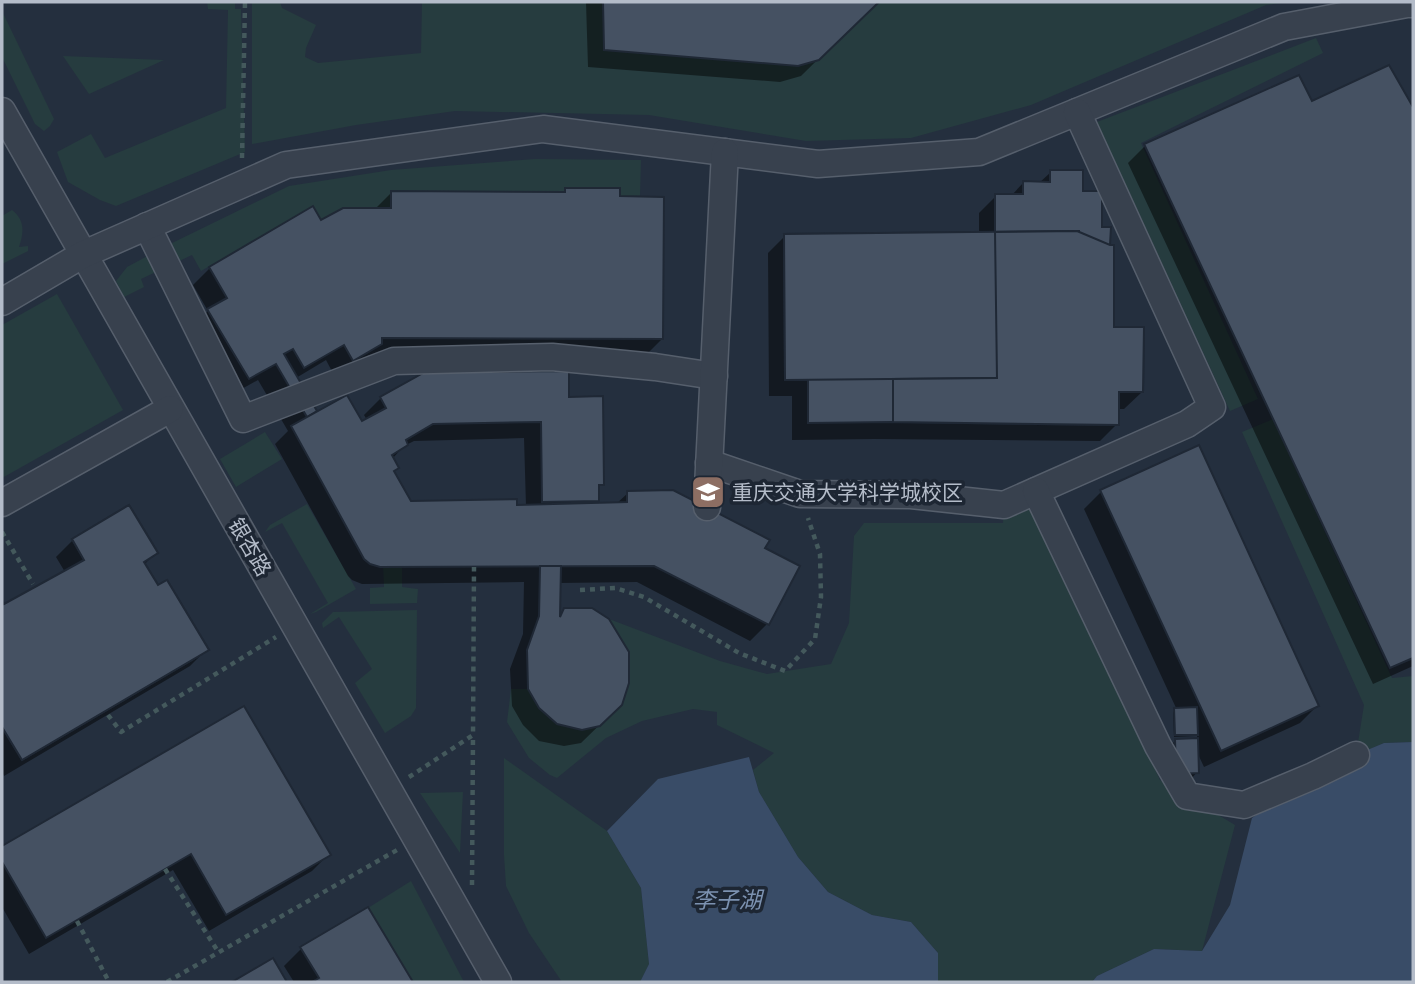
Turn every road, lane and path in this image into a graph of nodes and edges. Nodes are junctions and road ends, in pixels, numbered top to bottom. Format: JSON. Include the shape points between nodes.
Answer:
{"nodes":[{"id":1,"x":245,"y":2,"type":"edge"},
{"id":2,"x":1413,"y":4,"type":"edge"},
{"id":3,"x":2,"y":111,"type":"edge"},
{"id":4,"x":1077,"y":112,"type":"junction"},
{"id":5,"x":725,"y":152,"type":"junction"},
{"id":6,"x":242,"y":185,"type":"junction"},
{"id":7,"x":147,"y":226,"type":"junction"},
{"id":8,"x":82,"y":255,"type":"junction"},
{"id":9,"x":2,"y":302,"type":"edge"},
{"id":10,"x":714,"y":376,"type":"junction"},
{"id":11,"x":170,"y":409,"type":"junction"},
{"id":12,"x":709,"y":463,"type":"junction"},
{"id":13,"x":1036,"y":491,"type":"junction"},
{"id":14,"x":800,"y":495,"type":"junction"},
{"id":15,"x":2,"y":503,"type":"edge"},
{"id":16,"x":707,"y":507,"type":"dead end"},
{"id":17,"x":2,"y":532,"type":"edge"},
{"id":18,"x":474,"y":567,"type":"dead end"},
{"id":19,"x":33,"y":584,"type":"dead end"},
{"id":20,"x":580,"y":590,"type":"dead end"},
{"id":21,"x":294,"y":625,"type":"junction"},
{"id":22,"x":108,"y":715,"type":"dead end"},
{"id":23,"x":472,"y":735,"type":"junction"},
{"id":24,"x":1356,"y":755,"type":"dead end"},
{"id":25,"x":388,"y":790,"type":"junction"},
{"id":26,"x":416,"y":839,"type":"junction"},
{"id":27,"x":165,"y":869,"type":"dead end"},
{"id":28,"x":472,"y":896,"type":"dead end"},
{"id":29,"x":77,"y":920,"type":"dead end"},
{"id":30,"x":219,"y":953,"type":"junction"},
{"id":31,"x":109,"y":982,"type":"edge"},
{"id":32,"x":167,"y":982,"type":"edge"},
{"id":33,"x":498,"y":982,"type":"edge"}],
"edges":[{"from":1,"to":6,"type":"path"},
{"from":2,"to":4,"type":"street","via":[[1284,27]]},
{"from":3,"to":8,"type":"street","name":"银杏路"},
{"from":4,"to":5,"type":"street","via":[[979,152],[818,164]]},
{"from":4,"to":13,"type":"street","via":[[1212,407],[1188,424]]},
{"from":5,"to":6,"type":"street","via":[[543,130],[286,165]]},
{"from":5,"to":10,"type":"street"},
{"from":6,"to":7,"type":"street"},
{"from":7,"to":8,"type":"street"},
{"from":7,"to":10,"type":"street","via":[[243,419],[394,361],[552,356]]},
{"from":8,"to":9,"type":"street"},
{"from":8,"to":11,"type":"street","name":"银杏路"},
{"from":10,"to":12,"type":"street"},
{"from":11,"to":15,"type":"street"},
{"from":11,"to":21,"type":"street","name":"银杏路"},
{"from":12,"to":14,"type":"street"},
{"from":12,"to":16,"type":"street"},
{"from":13,"to":14,"type":"street","via":[[1004,505],[911,495]]},
{"from":13,"to":24,"type":"street","via":[[1158,746],[1187,796],[1244,805]]},
{"from":14,"to":20,"type":"path","via":[[820,554],[821,597],[815,639],[785,671],[739,653],[644,597],[615,588]]},
{"from":17,"to":19,"type":"path"},
{"from":18,"to":23,"type":"path"},
{"from":21,"to":22,"type":"path","via":[[121,732]]},
{"from":21,"to":25,"type":"street","name":"银杏路"},
{"from":23,"to":25,"type":"path"},
{"from":23,"to":28,"type":"path"},
{"from":25,"to":26,"type":"street","name":"银杏路"},
{"from":26,"to":30,"type":"path"},
{"from":26,"to":33,"type":"street","name":"银杏路"},
{"from":27,"to":30,"type":"path"},
{"from":29,"to":31,"type":"path"},
{"from":30,"to":32,"type":"path"}]}
